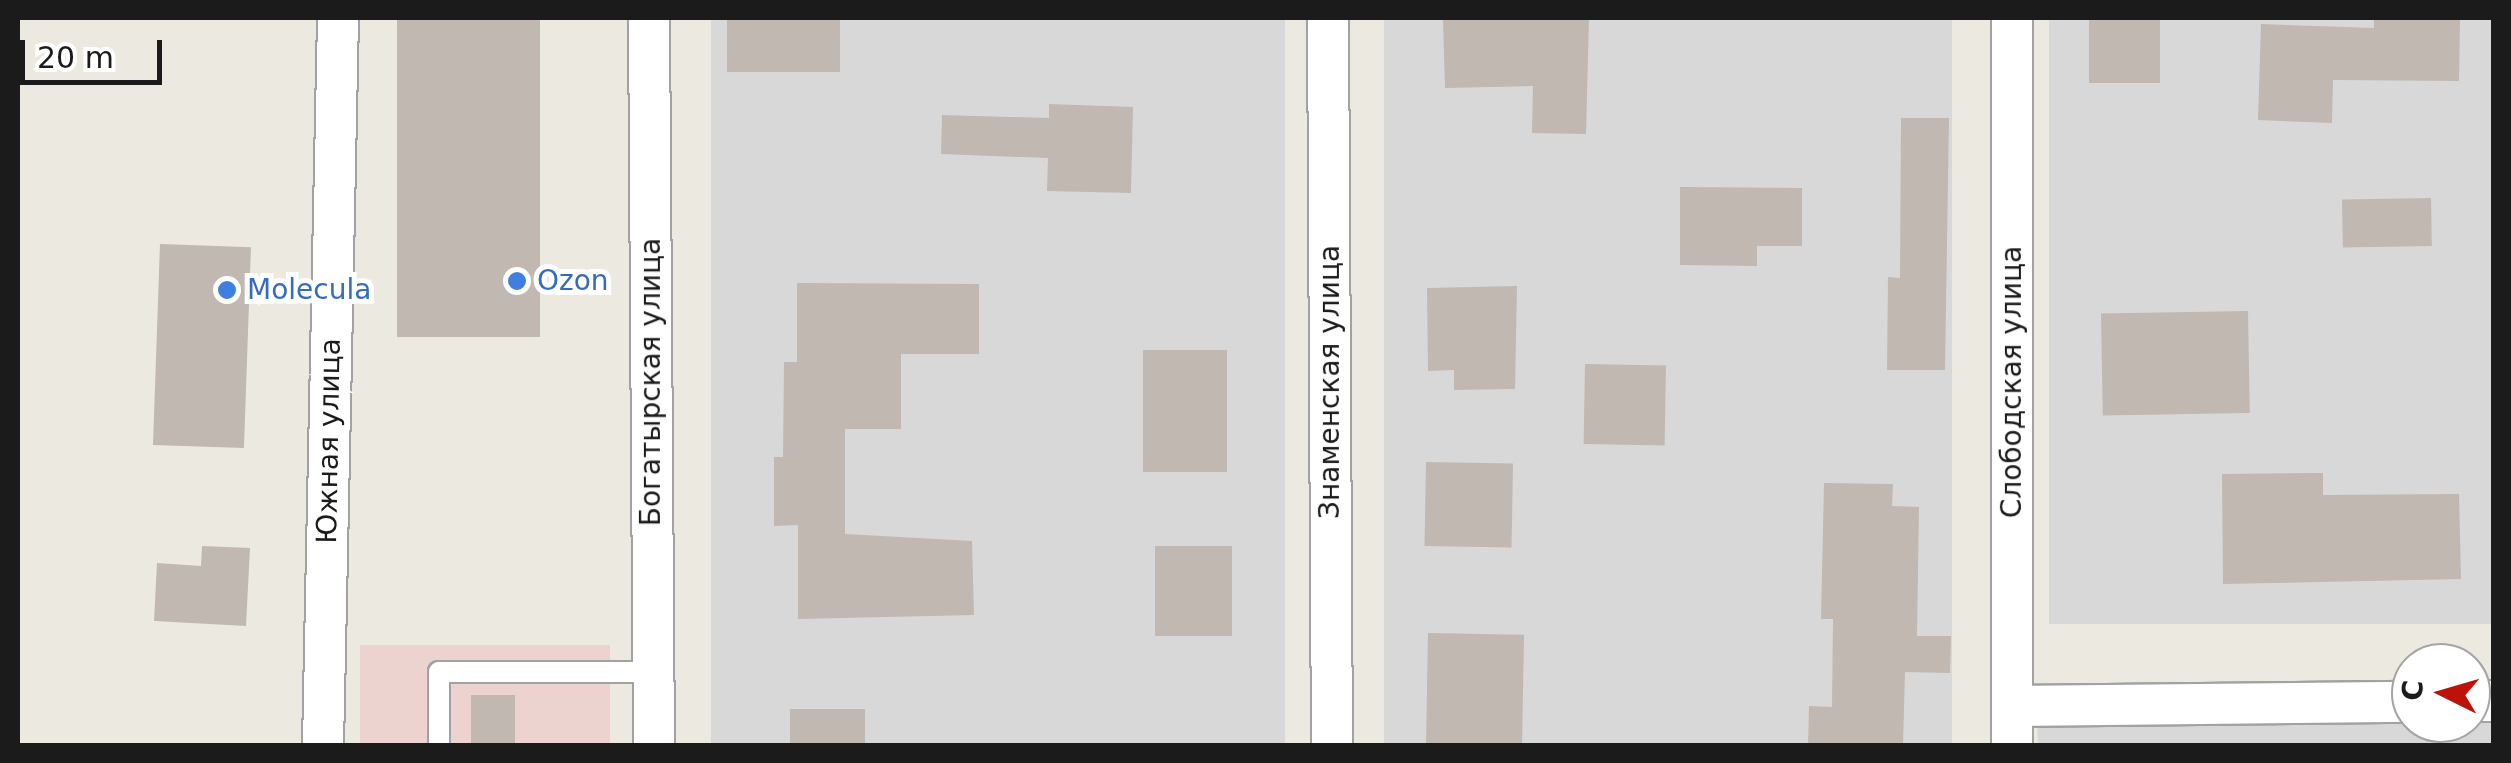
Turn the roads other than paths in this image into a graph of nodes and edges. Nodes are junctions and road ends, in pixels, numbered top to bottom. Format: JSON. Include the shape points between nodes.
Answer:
{"nodes":[{"id":1,"x":338,"y":18,"type":"edge"},
{"id":2,"x":649,"y":18,"type":"edge"},
{"id":3,"x":1328,"y":18,"type":"edge"},
{"id":4,"x":2012,"y":18,"type":"edge"},
{"id":5,"x":653,"y":672,"type":"junction"},
{"id":6,"x":2391,"y":702,"type":"edge"},
{"id":7,"x":2012,"y":706,"type":"junction"},
{"id":8,"x":323,"y":746,"type":"edge"},
{"id":9,"x":439,"y":746,"type":"edge"},
{"id":10,"x":654,"y":746,"type":"edge"},
{"id":11,"x":1332,"y":746,"type":"edge"},
{"id":12,"x":2012,"y":746,"type":"edge"}],
"edges":[{"from":1,"to":8,"type":"street","name":"Южная улица"},
{"from":2,"to":5,"type":"street","name":"Богатырская улица"},
{"from":3,"to":11,"type":"street","name":"Знаменская улица"},
{"from":4,"to":7,"type":"street","name":"Слободская улица"},
{"from":5,"to":9,"type":"lane","via":[[438,672]]},
{"from":5,"to":10,"type":"street","name":"Богатырская улица"},
{"from":6,"to":7,"type":"street"},
{"from":7,"to":12,"type":"street","name":"Слободская улица"}]}
